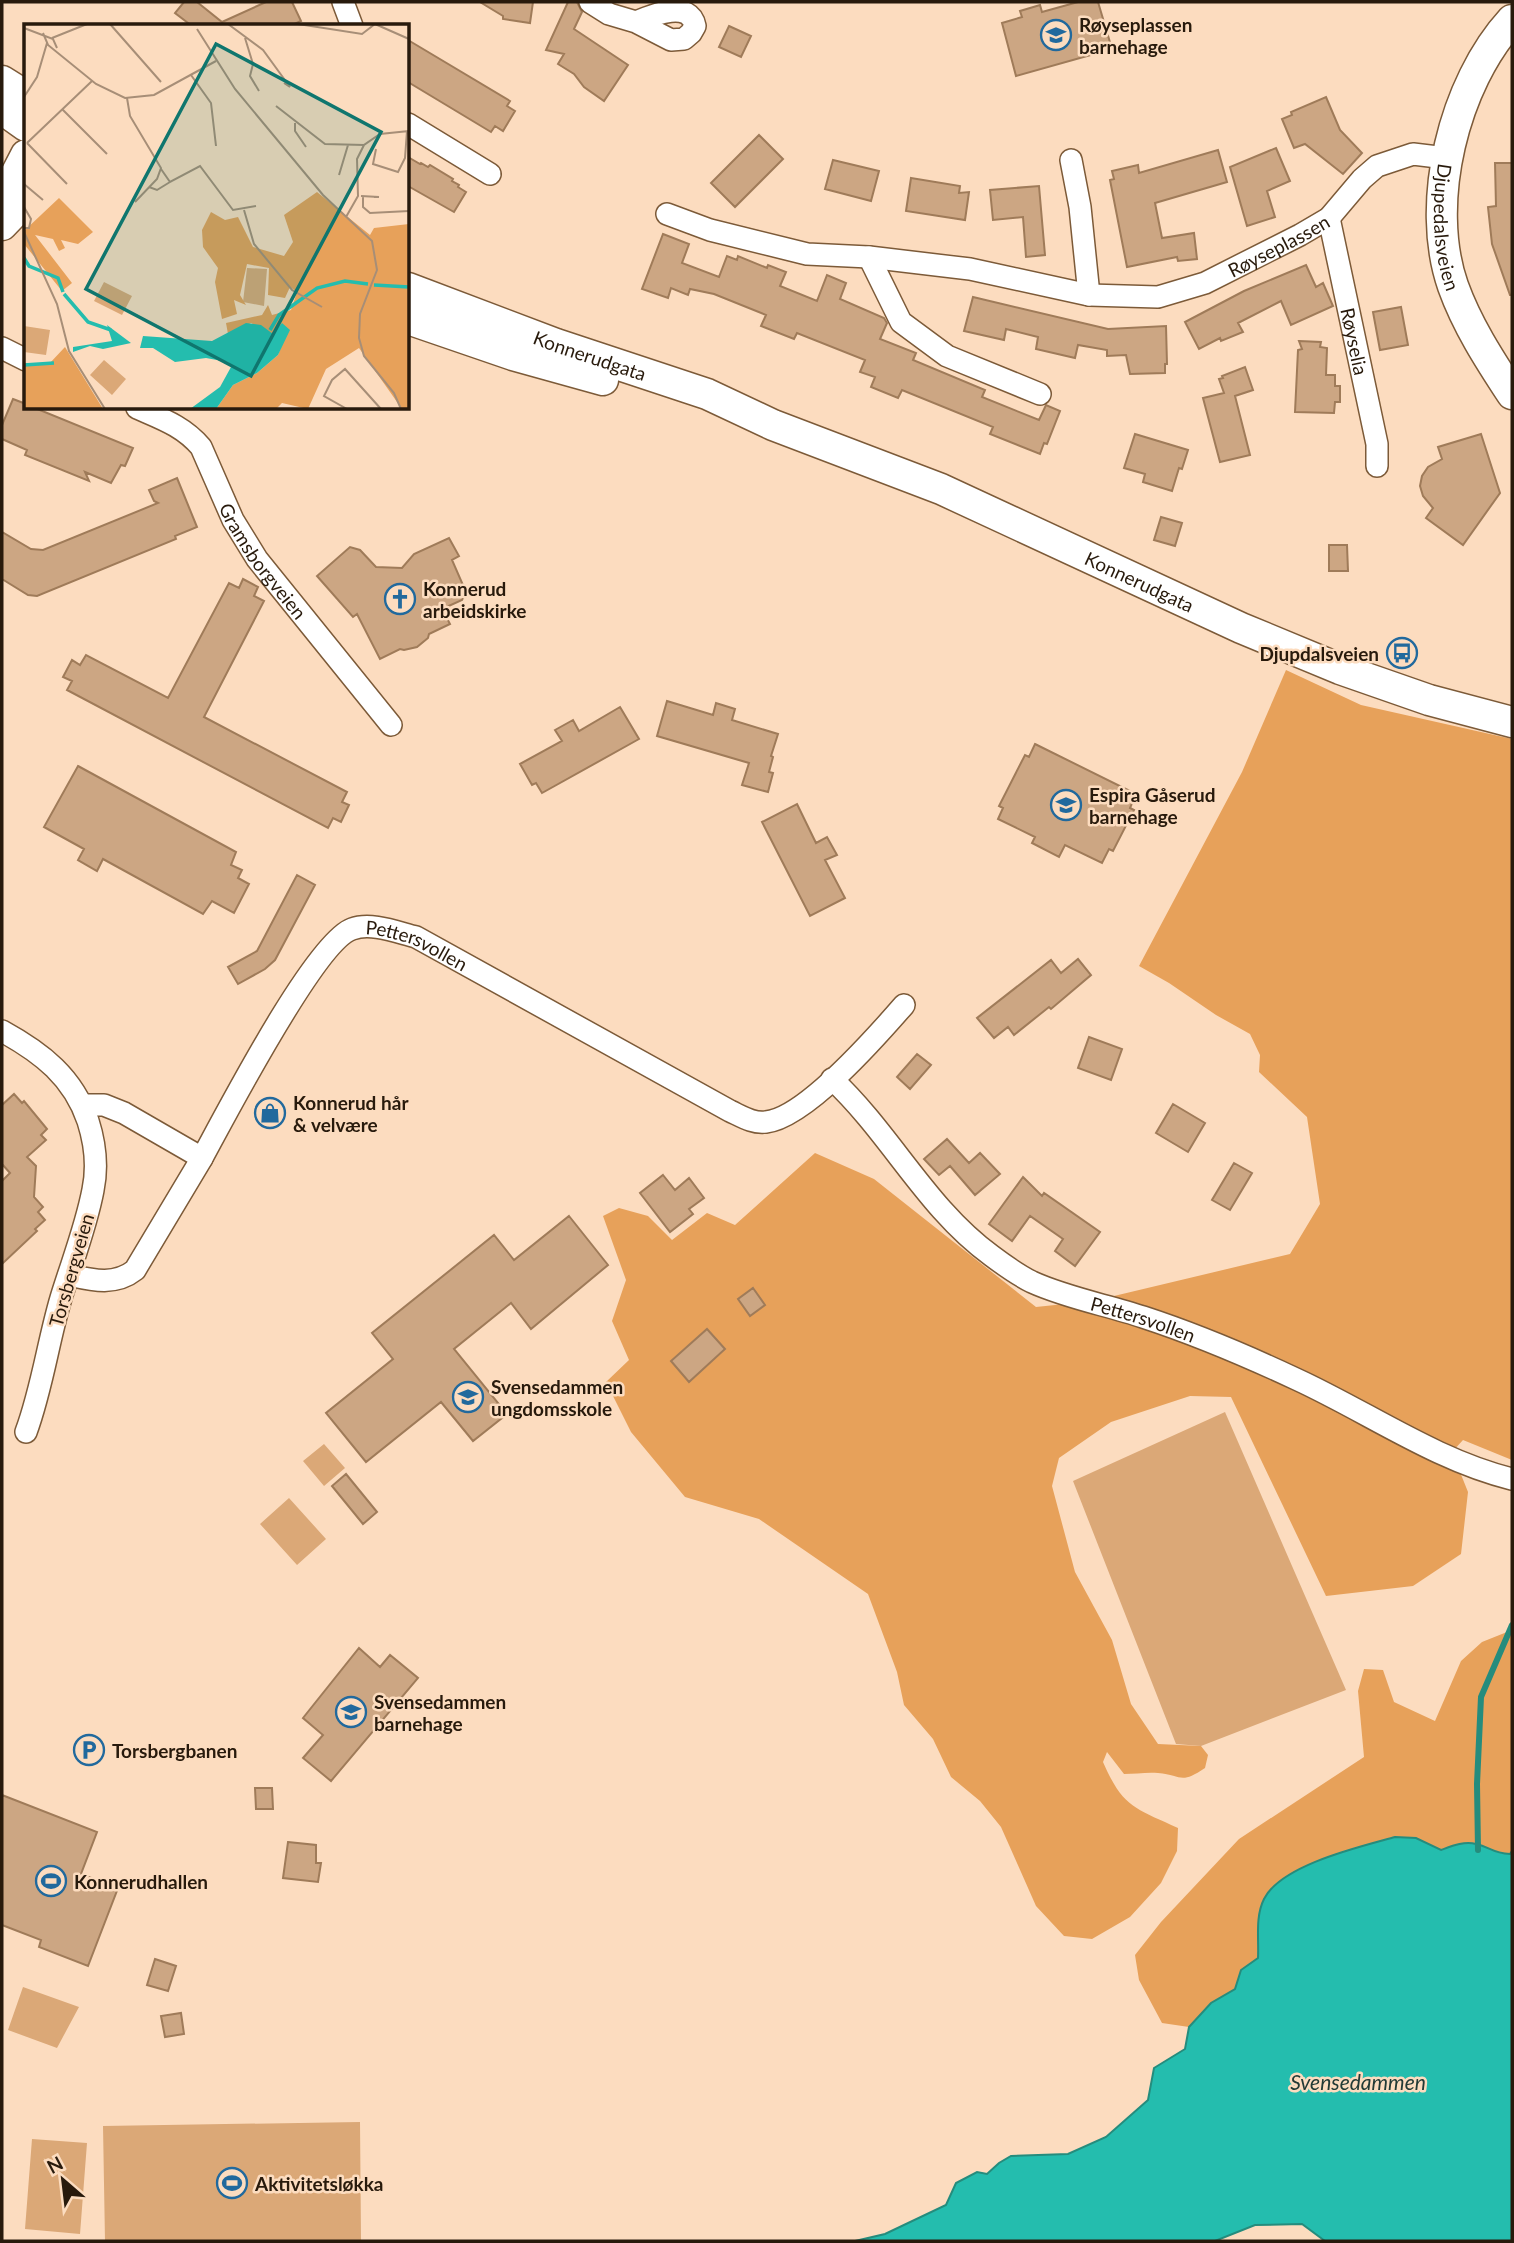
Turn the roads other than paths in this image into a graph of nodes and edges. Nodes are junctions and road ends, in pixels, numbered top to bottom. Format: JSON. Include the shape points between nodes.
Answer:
{"nodes":[{"id":1,"x":343,"y":2,"type":"edge"},
{"id":2,"x":590,"y":2,"type":"edge"},
{"id":3,"x":1512,"y":20,"type":"edge"},
{"id":4,"x":636,"y":22,"type":"dead end"},
{"id":5,"x":351,"y":24,"type":"edge"},
{"id":6,"x":2,"y":81,"type":"edge"},
{"id":7,"x":24,"y":95,"type":"edge"},
{"id":8,"x":2,"y":109,"type":"edge"},
{"id":9,"x":24,"y":124,"type":"edge"},
{"id":10,"x":410,"y":125,"type":"edge"},
{"id":11,"x":1446,"y":158,"type":"junction"},
{"id":12,"x":24,"y":159,"type":"edge"},
{"id":13,"x":1071,"y":160,"type":"dead end"},
{"id":14,"x":490,"y":174,"type":"dead end"},
{"id":15,"x":2,"y":201,"type":"edge"},
{"id":16,"x":24,"y":202,"type":"edge"},
{"id":17,"x":667,"y":214,"type":"dead end"},
{"id":18,"x":1329,"y":218,"type":"junction"},
{"id":19,"x":2,"y":225,"type":"edge"},
{"id":20,"x":870,"y":257,"type":"junction"},
{"id":21,"x":410,"y":289,"type":"edge"},
{"id":22,"x":1089,"y":295,"type":"junction"},
{"id":23,"x":410,"y":320,"type":"edge"},
{"id":24,"x":2,"y":348,"type":"edge"},
{"id":25,"x":24,"y":358,"type":"edge"},
{"id":26,"x":1040,"y":394,"type":"dead end"},
{"id":27,"x":1512,"y":394,"type":"edge"},
{"id":28,"x":142,"y":410,"type":"edge"},
{"id":29,"x":773,"y":425,"type":"junction"},
{"id":30,"x":1377,"y":466,"type":"dead end"},
{"id":31,"x":1512,"y":722,"type":"edge"},
{"id":32,"x":391,"y":725,"type":"dead end"},
{"id":33,"x":904,"y":1005,"type":"dead end"},
{"id":34,"x":2,"y":1031,"type":"edge"},
{"id":35,"x":832,"y":1079,"type":"junction"},
{"id":36,"x":83,"y":1106,"type":"junction"},
{"id":37,"x":202,"y":1158,"type":"junction"},
{"id":38,"x":69,"y":1275,"type":"junction"},
{"id":39,"x":26,"y":1432,"type":"dead end"},
{"id":40,"x":1512,"y":1479,"type":"edge"}],
"edges":[{"from":1,"to":5,"type":"street"},
{"from":2,"to":4,"type":"street"},
{"from":3,"to":11,"type":"main road","name":"Djupedalsveien","via":[[1491,46],[1465,94]]},
{"from":6,"to":7,"type":"main road"},
{"from":8,"to":9,"type":"main road"},
{"from":10,"to":14,"type":"street"},
{"from":11,"to":18,"type":"street","name":"Røyseplassen","via":[[1413,153],[1377,166]]},
{"from":11,"to":27,"type":"main road","name":"Djupedalsveien","via":[[1443,222],[1452,284]]},
{"from":12,"to":15,"type":"main road"},
{"from":13,"to":22,"type":"street"},
{"from":16,"to":19,"type":"main road"},
{"from":17,"to":20,"type":"street","name":"Røyseplassen","via":[[710,230],[807,254]]},
{"from":18,"to":22,"type":"street","name":"Røyseplassen","via":[[1205,283],[1158,297]]},
{"from":18,"to":30,"type":"street","name":"Røyselia","via":[[1377,444]]},
{"from":20,"to":22,"type":"street","name":"Røyseplassen","via":[[970,269]]},
{"from":20,"to":26,"type":"street","via":[[901,322],[947,356]]},
{"from":21,"to":29,"type":"main road","name":"Konnerudgata","via":[[707,394]]},
{"from":23,"to":29,"type":"main road","name":"Konnerudgata","via":[[513,355]]},
{"from":24,"to":25,"type":"street"},
{"from":28,"to":32,"type":"street","name":"Gramsborgveien","via":[[172,421],[194,438],[257,559]]},
{"from":29,"to":31,"type":"main road","name":"Konnerudgata","via":[[941,489],[1340,669]]},
{"from":33,"to":35,"type":"street","name":"Pettersvollen"},
{"from":34,"to":36,"type":"street","via":[[57,1069]]},
{"from":35,"to":37,"type":"street","name":"Pettersvollen","via":[[795,1112],[767,1122],[750,1120],[416,937],[355,928],[329,946],[293,998]]},
{"from":35,"to":40,"type":"street","name":"Pettersvollen","via":[[854,1099],[923,1190],[956,1225],[990,1255],[1032,1282],[1147,1318],[1273,1369],[1467,1466]]},
{"from":36,"to":37,"type":"street","via":[[104,1105],[124,1113]]},
{"from":36,"to":38,"type":"street","name":"Torsbergveien","via":[[93,1136],[96,1169]]},
{"from":37,"to":38,"type":"street","name":"Pettersvollen","via":[[135,1270],[106,1281]]},
{"from":38,"to":39,"type":"street","name":"Torsbergveien"}]}
